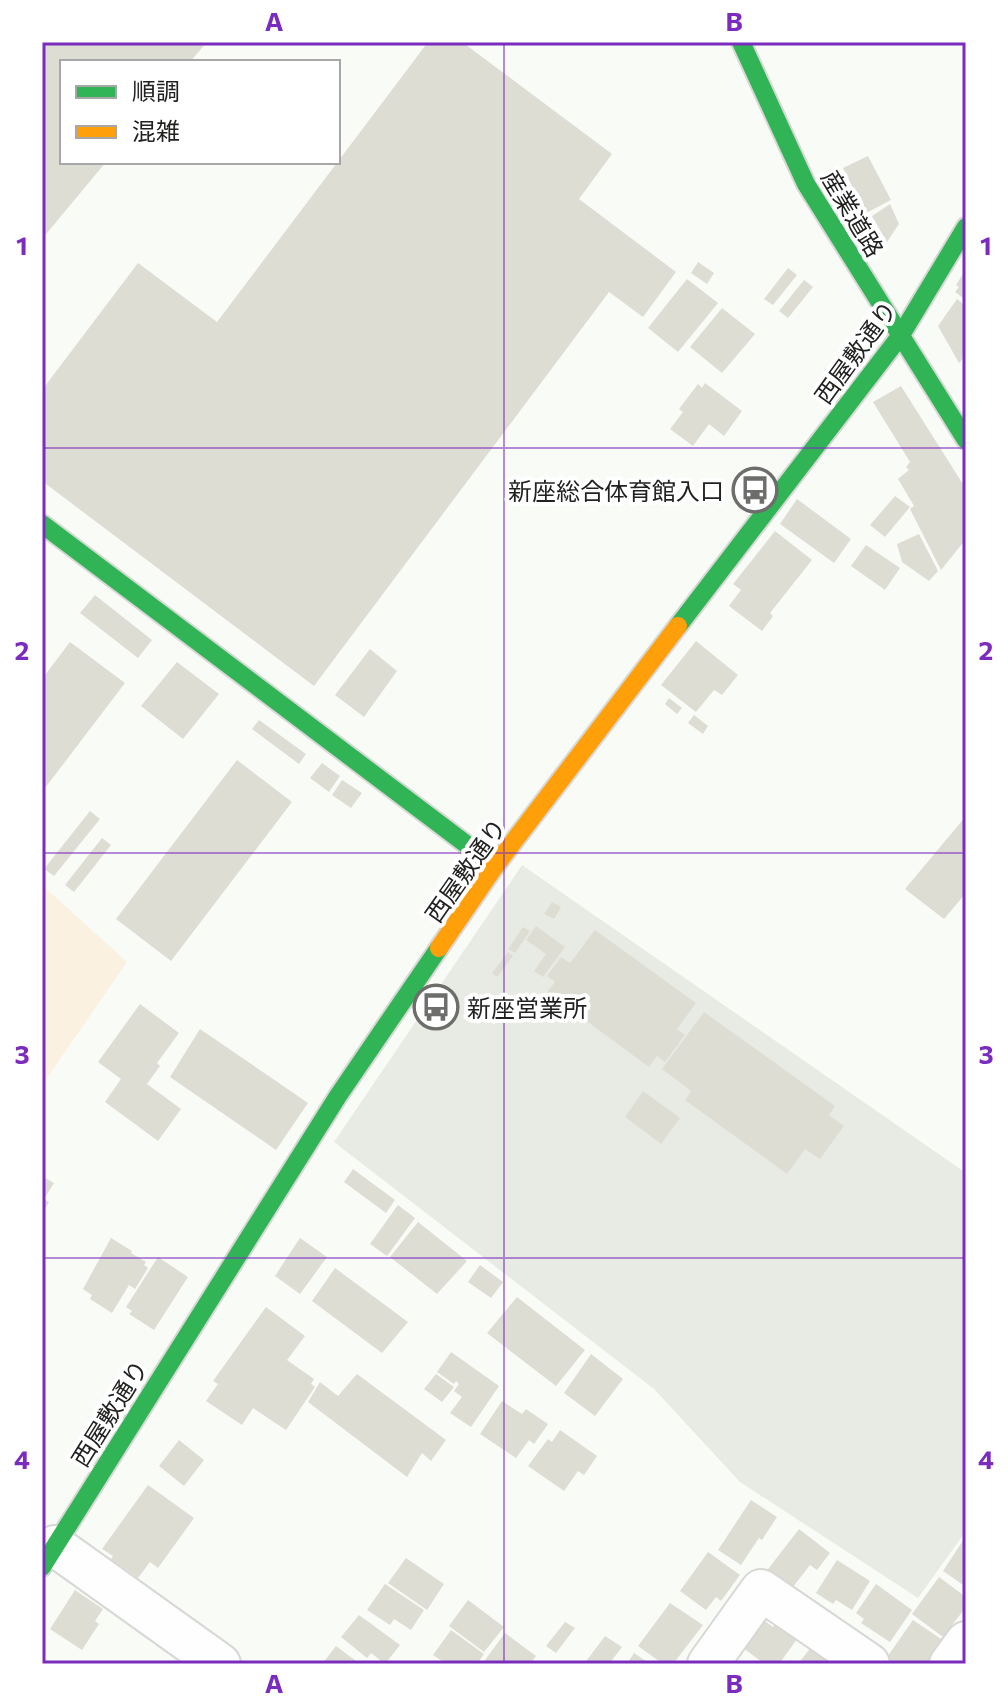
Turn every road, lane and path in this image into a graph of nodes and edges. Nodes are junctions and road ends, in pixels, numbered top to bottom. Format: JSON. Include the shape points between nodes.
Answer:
{"nodes":[{"id":1,"x":741,"y":42,"type":"edge"},
{"id":2,"x":966,"y":227,"type":"edge"},
{"id":3,"x":901,"y":335,"type":"junction"},
{"id":4,"x":966,"y":440,"type":"edge"},
{"id":5,"x":42,"y":524,"type":"edge"},
{"id":6,"x":495,"y":866,"type":"junction"},
{"id":7,"x":49,"y":1556,"type":"edge"},
{"id":8,"x":966,"y":1642,"type":"edge"},
{"id":9,"x":864,"y":1663,"type":"edge"},
{"id":10,"x":220,"y":1664,"type":"edge"},
{"id":11,"x":708,"y":1664,"type":"edge"},
{"id":12,"x":950,"y":1664,"type":"edge"}],
"edges":[{"from":1,"to":3,"type":"street","name":"産業道路","via":[[806,184]]},
{"from":2,"to":3,"type":"street","name":"西屋敷通り"},
{"from":3,"to":4,"type":"street","name":"産業道路"},
{"from":3,"to":6,"type":"street","name":"西屋敷通り"},
{"from":5,"to":6,"type":"street"},
{"from":6,"to":7,"type":"street","name":"西屋敷通り","via":[[330,1109]]},
{"from":7,"to":10,"type":"street"},
{"from":8,"to":12,"type":"street"},
{"from":9,"to":11,"type":"street","via":[[761,1590]]}]}
